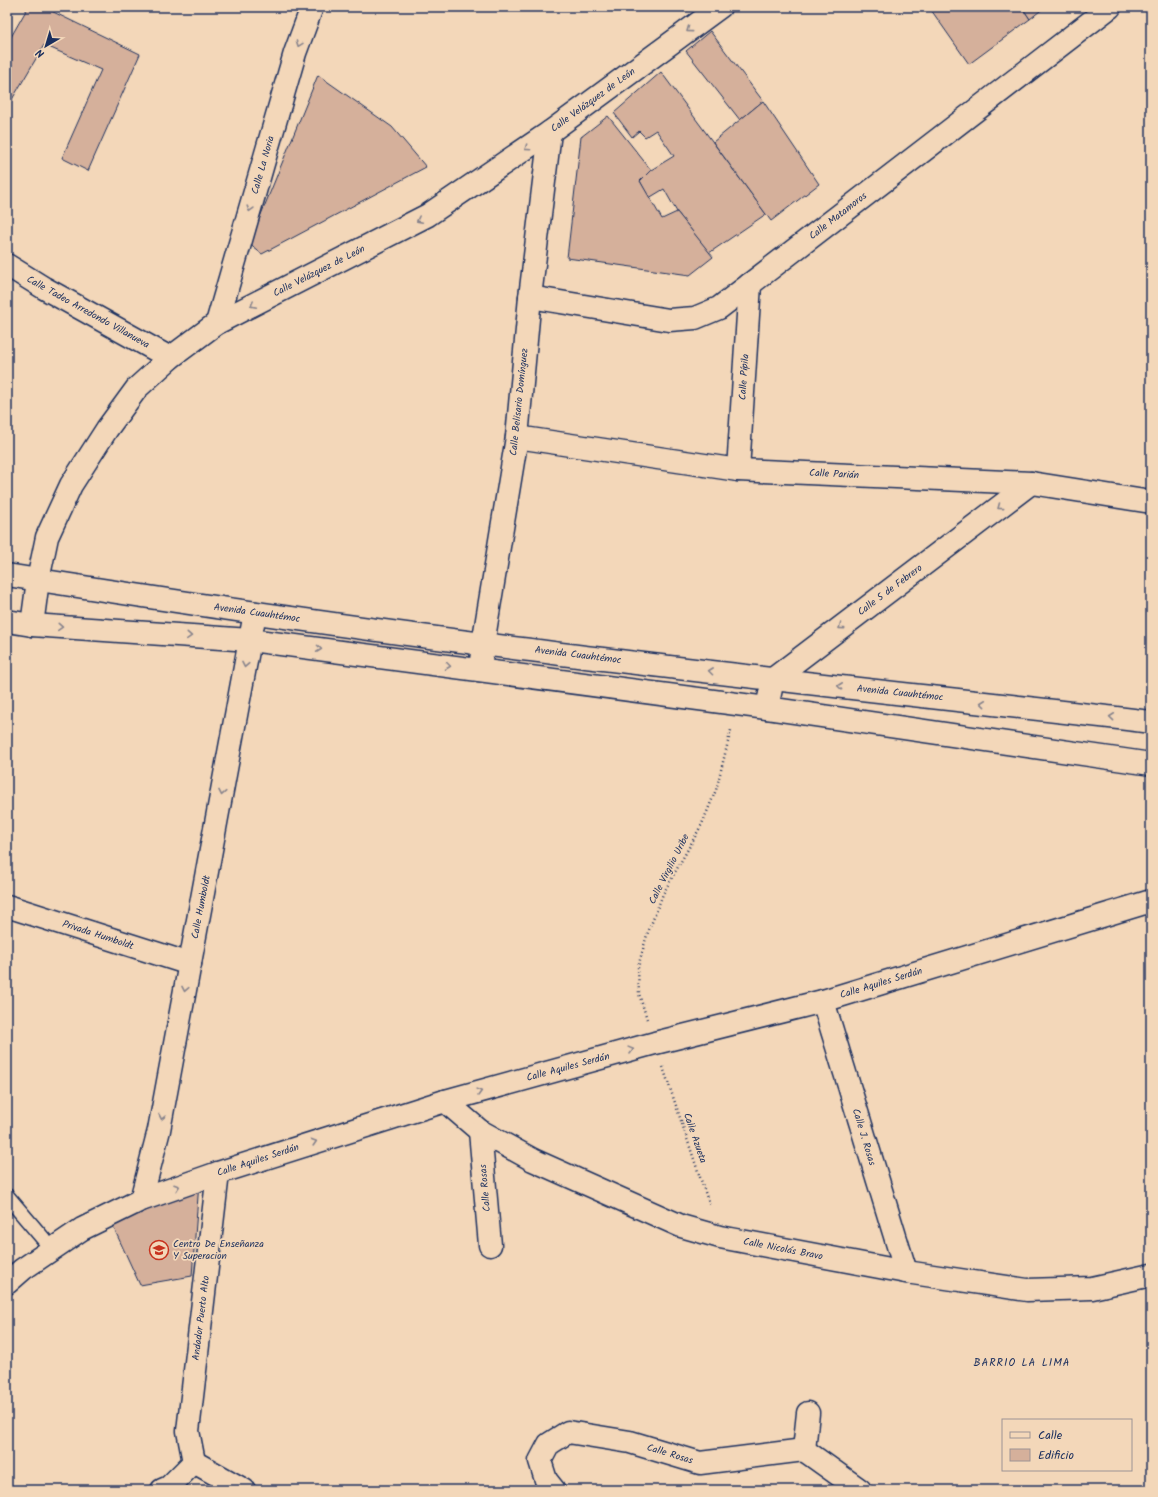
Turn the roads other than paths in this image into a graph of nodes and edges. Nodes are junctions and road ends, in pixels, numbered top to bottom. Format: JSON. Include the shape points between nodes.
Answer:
{"nodes":[{"id":1,"x":312,"y":7,"type":"edge"},
{"id":2,"x":720,"y":7,"type":"edge"},
{"id":3,"x":1110,"y":7,"type":"edge"},
{"id":4,"x":550,"y":132,"type":"junction"},
{"id":5,"x":7,"y":265,"type":"edge"},
{"id":6,"x":750,"y":284,"type":"junction"},
{"id":7,"x":530,"y":297,"type":"junction"},
{"id":8,"x":217,"y":324,"type":"junction"},
{"id":9,"x":170,"y":358,"type":"junction"},
{"id":10,"x":517,"y":437,"type":"junction"},
{"id":11,"x":738,"y":470,"type":"junction"},
{"id":12,"x":1031,"y":483,"type":"junction"},
{"id":13,"x":1151,"y":502,"type":"edge"},
{"id":14,"x":7,"y":575,"type":"edge"},
{"id":15,"x":38,"y":580,"type":"junction"},
{"id":16,"x":254,"y":613,"type":"junction"},
{"id":17,"x":7,"y":621,"type":"edge"},
{"id":18,"x":32,"y":625,"type":"junction"},
{"id":19,"x":250,"y":640,"type":"junction"},
{"id":20,"x":483,"y":644,"type":"junction"},
{"id":21,"x":480,"y":670,"type":"junction"},
{"id":22,"x":773,"y":679,"type":"junction"},
{"id":23,"x":767,"y":708,"type":"junction"},
{"id":24,"x":1151,"y":722,"type":"edge"},
{"id":25,"x":1151,"y":764,"type":"edge"},
{"id":26,"x":1151,"y":902,"type":"edge"},
{"id":27,"x":7,"y":906,"type":"edge"},
{"id":28,"x":190,"y":964,"type":"junction"},
{"id":29,"x":822,"y":1001,"type":"junction"},
{"id":30,"x":445,"y":1101,"type":"junction"},
{"id":31,"x":480,"y":1131,"type":"junction"},
{"id":32,"x":218,"y":1172,"type":"junction"},
{"id":33,"x":7,"y":1196,"type":"edge"},
{"id":34,"x":141,"y":1200,"type":"junction"},
{"id":35,"x":490,"y":1245,"type":"dead end"},
{"id":36,"x":52,"y":1249,"type":"junction"},
{"id":37,"x":906,"y":1272,"type":"junction"},
{"id":38,"x":1151,"y":1275,"type":"edge"},
{"id":39,"x":7,"y":1283,"type":"edge"},
{"id":40,"x":808,"y":1413,"type":"dead end"},
{"id":41,"x":804,"y":1450,"type":"junction"},
{"id":42,"x":194,"y":1462,"type":"junction"},
{"id":43,"x":167,"y":1489,"type":"edge"},
{"id":44,"x":244,"y":1490,"type":"edge"},
{"id":45,"x":554,"y":1490,"type":"edge"},
{"id":46,"x":860,"y":1490,"type":"edge"}],
"edges":[{"from":1,"to":8,"type":"street","name":"Calle La Noria","one_way":true,"via":[[295,53]]},
{"from":2,"to":4,"type":"street","name":"Calle Velázquez de León","one_way":true},
{"from":3,"to":6,"type":"street","name":"Calle Matamoros"},
{"from":4,"to":7,"type":"street","name":"Calle Belisario Domínguez"},
{"from":4,"to":8,"type":"street","name":"Calle Velázquez de León","one_way":true,"via":[[428,215]]},
{"from":5,"to":9,"type":"street","name":"Calle Tadeo Arredondo Villanueva"},
{"from":6,"to":7,"type":"street","name":"Calle Matamoros","via":[[719,308],[695,318],[669,320]]},
{"from":6,"to":11,"type":"street","name":"Calle Pípila"},
{"from":7,"to":10,"type":"street","name":"Calle Belisario Domínguez"},
{"from":8,"to":9,"type":"street","name":"Calle Velázquez de León"},
{"from":9,"to":15,"type":"street","name":"Calle Velázquez de León","via":[[137,388],[71,485],[47,537]]},
{"from":10,"to":11,"type":"street","name":"Calle Parián"},
{"from":10,"to":20,"type":"street","name":"Calle Belisario Domínguez"},
{"from":11,"to":12,"type":"street","name":"Calle Parián"},
{"from":12,"to":13,"type":"street","name":"Calle Parián"},
{"from":12,"to":22,"type":"street","name":"Calle 5 de Febrero","one_way":true},
{"from":14,"to":15,"type":"street","name":"Avenida Cuauhtémoc"},
{"from":15,"to":16,"type":"street","name":"Avenida Cuauhtémoc"},
{"from":15,"to":18,"type":"street","name":"Calle Velázquez de León"},
{"from":16,"to":19,"type":"street","name":"Calle Humboldt"},
{"from":16,"to":20,"type":"street","name":"Avenida Cuauhtémoc"},
{"from":17,"to":18,"type":"street"},
{"from":18,"to":19,"type":"street","one_way":true},
{"from":19,"to":21,"type":"street","one_way":true},
{"from":19,"to":28,"type":"street","name":"Calle Humboldt","one_way":true},
{"from":20,"to":21,"type":"street","name":"Calle Belisario Domínguez"},
{"from":22,"to":20,"type":"street","name":"Avenida Cuauhtémoc","one_way":true},
{"from":21,"to":23,"type":"street"},
{"from":22,"to":23,"type":"street"},
{"from":24,"to":22,"type":"street","name":"Avenida Cuauhtémoc","one_way":true},
{"from":23,"to":25,"type":"street"},
{"from":26,"to":29,"type":"street","name":"Calle Aquiles Serdán"},
{"from":27,"to":28,"type":"street","name":"Privada Humboldt"},
{"from":28,"to":34,"type":"street","name":"Calle Humboldt","one_way":true,"via":[[159,1130]]},
{"from":30,"to":29,"type":"street","name":"Calle Aquiles Serdán","one_way":true,"via":[[655,1043]]},
{"from":29,"to":37,"type":"street","name":"Calle J. Rosas"},
{"from":30,"to":31,"type":"street","name":"Calle Nicolás Bravo"},
{"from":32,"to":30,"type":"street","name":"Calle Aquiles Serdán","one_way":true},
{"from":31,"to":35,"type":"street","name":"Calle Rosas"},
{"from":31,"to":37,"type":"street","name":"Calle Nicolás Bravo","via":[[533,1160],[681,1226],[720,1237]]},
{"from":34,"to":32,"type":"street","name":"Calle Aquiles Serdán","one_way":true},
{"from":32,"to":42,"type":"street","name":"Andador Puerto Alto","via":[[188,1431]]},
{"from":33,"to":36,"type":"lane"},
{"from":34,"to":36,"type":"street","name":"Calle Aquiles Serdán","via":[[82,1229]]},
{"from":36,"to":39,"type":"street","name":"Calle Aquiles Serdán"},
{"from":37,"to":38,"type":"street","name":"Calle Nicolás Bravo","via":[[1027,1290],[1092,1288]]},
{"from":40,"to":41,"type":"street"},
{"from":41,"to":45,"type":"street","name":"Calle Rosas","via":[[700,1463],[630,1442],[568,1432],[549,1444],[540,1461],[546,1480]]},
{"from":41,"to":46,"type":"street"},
{"from":42,"to":43,"type":"street"},
{"from":42,"to":44,"type":"street"}]}
